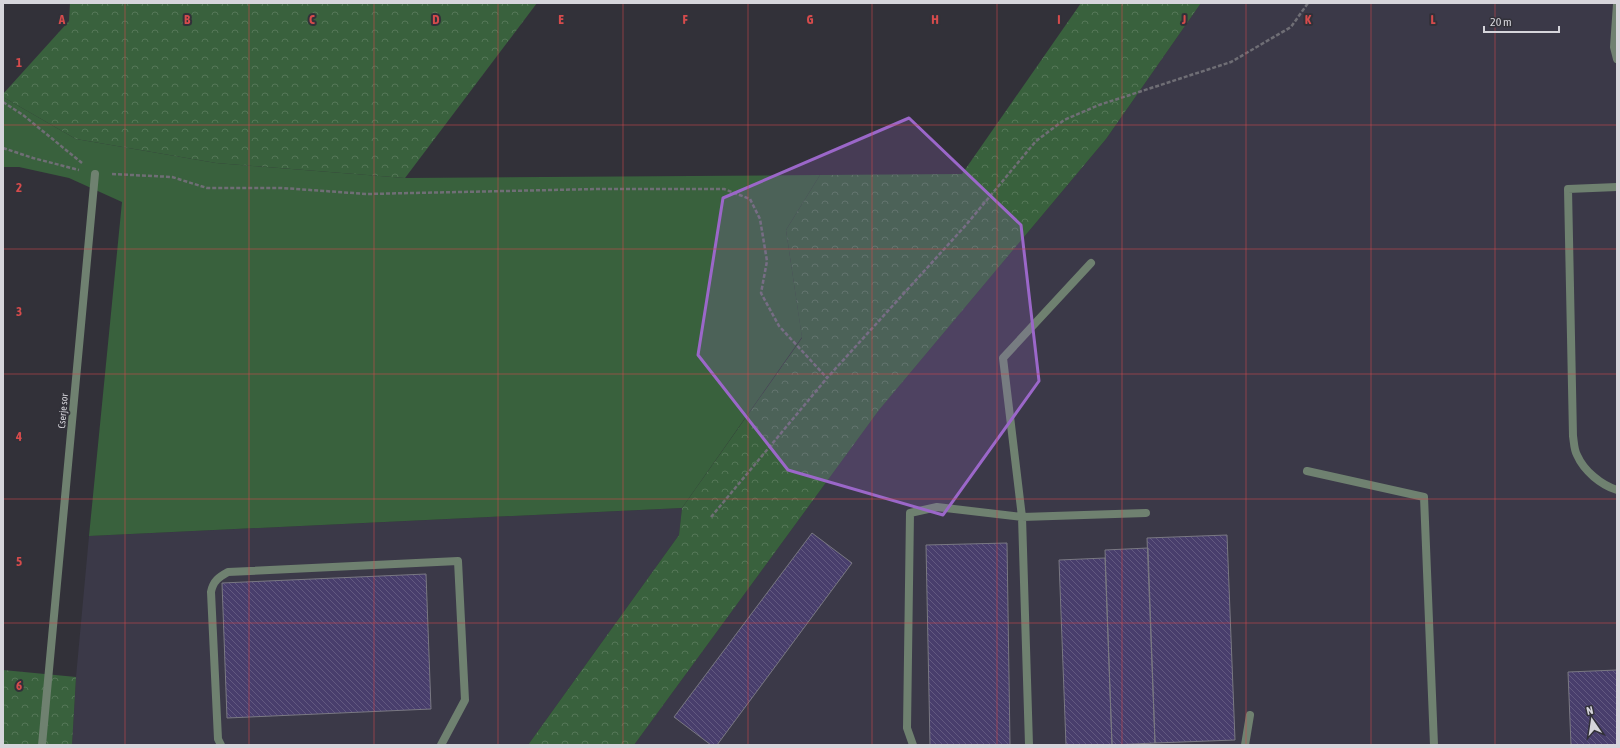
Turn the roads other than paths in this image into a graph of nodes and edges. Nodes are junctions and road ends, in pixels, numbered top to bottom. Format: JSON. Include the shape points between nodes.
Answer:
{"nodes":[{"id":1,"x":1617,"y":4,"type":"edge"},
{"id":2,"x":1617,"y":59,"type":"edge"},
{"id":3,"x":95,"y":174,"type":"road end"},
{"id":4,"x":1617,"y":187,"type":"edge"},
{"id":5,"x":1091,"y":263,"type":"dead end"},
{"id":6,"x":1307,"y":471,"type":"dead end"},
{"id":7,"x":1617,"y":490,"type":"edge"},
{"id":8,"x":1146,"y":513,"type":"dead end"},
{"id":9,"x":1022,"y":517,"type":"junction"},
{"id":10,"x":1250,"y":715,"type":"dead end"},
{"id":11,"x":42,"y":745,"type":"edge"},
{"id":12,"x":221,"y":745,"type":"edge"},
{"id":13,"x":441,"y":745,"type":"edge"},
{"id":14,"x":913,"y":745,"type":"edge"},
{"id":15,"x":1029,"y":745,"type":"edge"},
{"id":16,"x":1245,"y":745,"type":"edge"},
{"id":17,"x":1434,"y":745,"type":"edge"}],
"edges":[{"from":1,"to":2,"type":"street","via":[[1614,47]]},
{"from":3,"to":11,"type":"street","name":"Cserje sor"},
{"from":4,"to":7,"type":"street","via":[[1568,189],[1574,443],[1577,455],[1587,470],[1606,486]]},
{"from":5,"to":9,"type":"street","via":[[1004,358]]},
{"from":6,"to":17,"type":"street","via":[[1424,497]]},
{"from":8,"to":9,"type":"street"},
{"from":9,"to":14,"type":"street","via":[[937,507],[910,513],[907,728]]},
{"from":9,"to":15,"type":"street"},
{"from":10,"to":16,"type":"street"},
{"from":12,"to":13,"type":"street","via":[[218,739],[211,592],[213,584],[220,576],[228,572],[458,561],[465,700]]}]}
